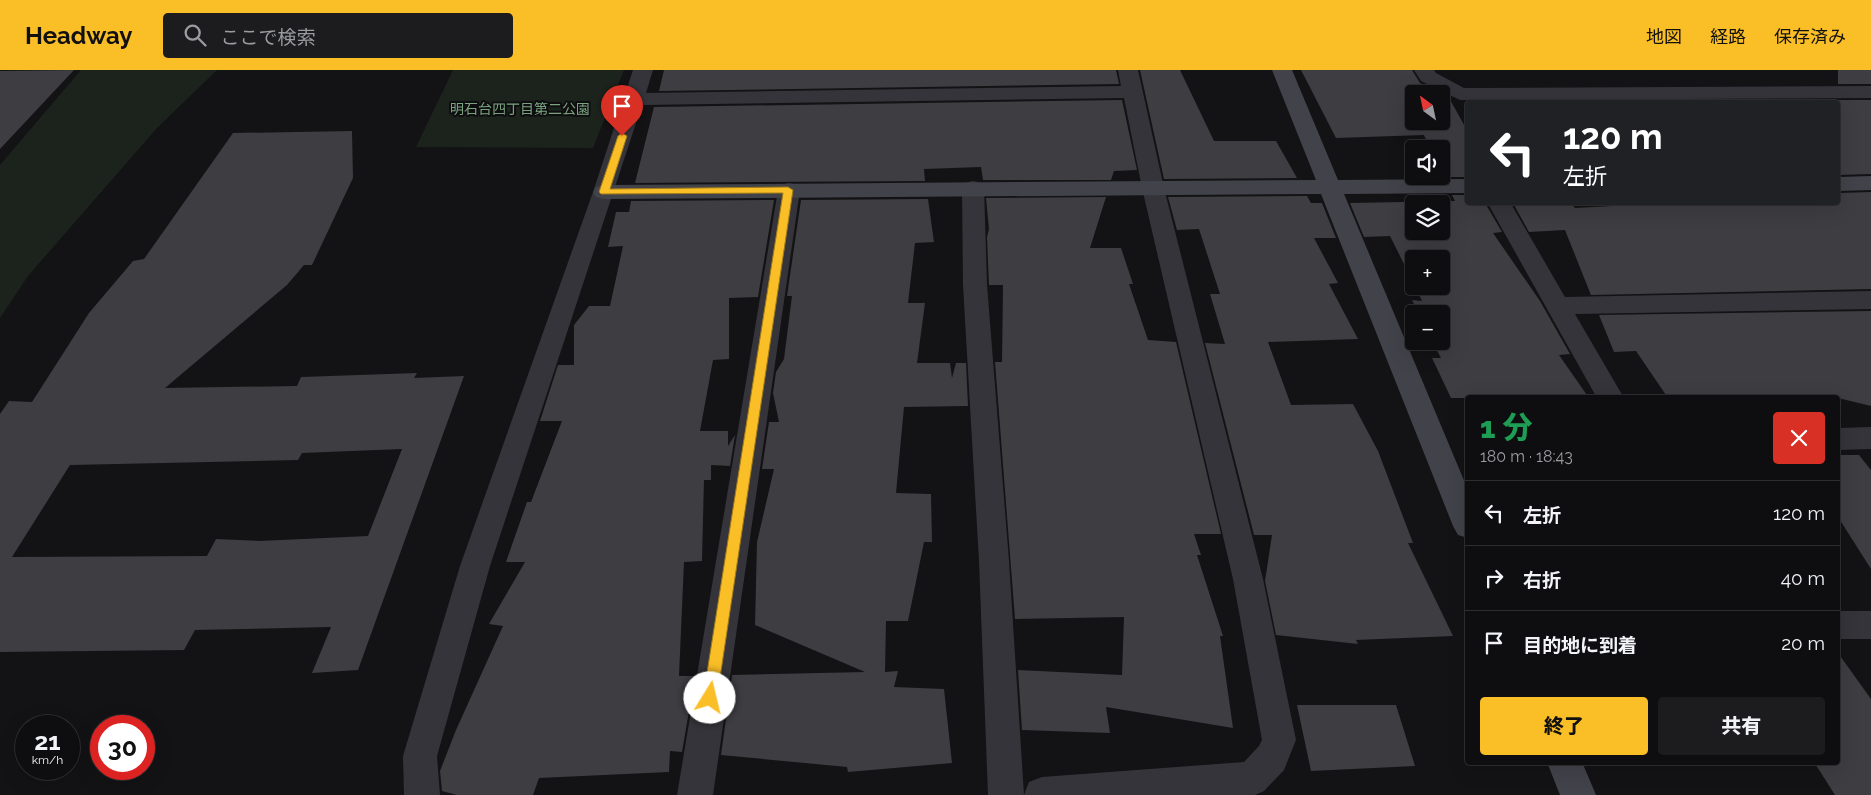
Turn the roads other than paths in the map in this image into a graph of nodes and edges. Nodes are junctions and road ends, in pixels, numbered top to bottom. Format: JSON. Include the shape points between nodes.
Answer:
{"nodes":[{"id":1,"x":643,"y":70,"type":"edge"},
{"id":2,"x":1128,"y":70,"type":"edge"},
{"id":3,"x":1282,"y":70,"type":"edge"},
{"id":4,"x":1424,"y":70,"type":"edge"},
{"id":5,"x":1134,"y":92,"type":"junction"},
{"id":6,"x":1871,"y":92,"type":"edge"},
{"id":7,"x":1643,"y":98,"type":"edge"},
{"id":8,"x":634,"y":99,"type":"junction"},
{"id":9,"x":1871,"y":183,"type":"edge"},
{"id":10,"x":1840,"y":184,"type":"edge"},
{"id":11,"x":1328,"y":186,"type":"junction"},
{"id":12,"x":1465,"y":186,"type":"edge"},
{"id":13,"x":973,"y":188,"type":"junction"},
{"id":14,"x":1153,"y":188,"type":"junction"},
{"id":15,"x":788,"y":190,"type":"junction"},
{"id":16,"x":604,"y":192,"type":"junction"},
{"id":17,"x":1500,"y":205,"type":"edge"},
{"id":18,"x":1871,"y":300,"type":"edge"},
{"id":19,"x":1559,"y":306,"type":"junction"},
{"id":20,"x":1610,"y":395,"type":"edge"},
{"id":21,"x":1871,"y":438,"type":"edge"},
{"id":22,"x":1840,"y":439,"type":"edge"},
{"id":23,"x":1465,"y":519,"type":"edge"},
{"id":24,"x":1840,"y":625,"type":"edge"},
{"id":25,"x":1871,"y":625,"type":"edge"},
{"id":26,"x":1565,"y":765,"type":"edge"},
{"id":27,"x":422,"y":795,"type":"edge"},
{"id":28,"x":695,"y":795,"type":"edge"},
{"id":29,"x":1006,"y":795,"type":"edge"},
{"id":30,"x":1042,"y":795,"type":"edge"},
{"id":31,"x":1578,"y":795,"type":"edge"}],
"edges":[{"from":1,"to":8,"type":"street"},
{"from":2,"to":5,"type":"street"},
{"from":3,"to":11,"type":"street"},
{"from":4,"to":7,"type":"street","via":[[1428,78],[1460,94]]},
{"from":5,"to":8,"type":"street"},
{"from":5,"to":14,"type":"street"},
{"from":6,"to":7,"type":"street"},
{"from":8,"to":16,"type":"street"},
{"from":9,"to":10,"type":"street"},
{"from":11,"to":12,"type":"street"},
{"from":11,"to":14,"type":"street"},
{"from":11,"to":23,"type":"street"},
{"from":13,"to":14,"type":"street"},
{"from":13,"to":15,"type":"street"},
{"from":13,"to":29,"type":"street","via":[[975,285]]},
{"from":14,"to":30,"type":"street","via":[[1248,579],[1279,740],[1272,758],[1252,779]]},
{"from":15,"to":16,"type":"street"},
{"from":15,"to":28,"type":"street"},
{"from":16,"to":27,"type":"street","via":[[475,566],[420,756]]},
{"from":17,"to":19,"type":"street"},
{"from":18,"to":19,"type":"street"},
{"from":19,"to":20,"type":"street"},
{"from":21,"to":22,"type":"street"},
{"from":24,"to":25,"type":"street"},
{"from":26,"to":31,"type":"street"}]}
